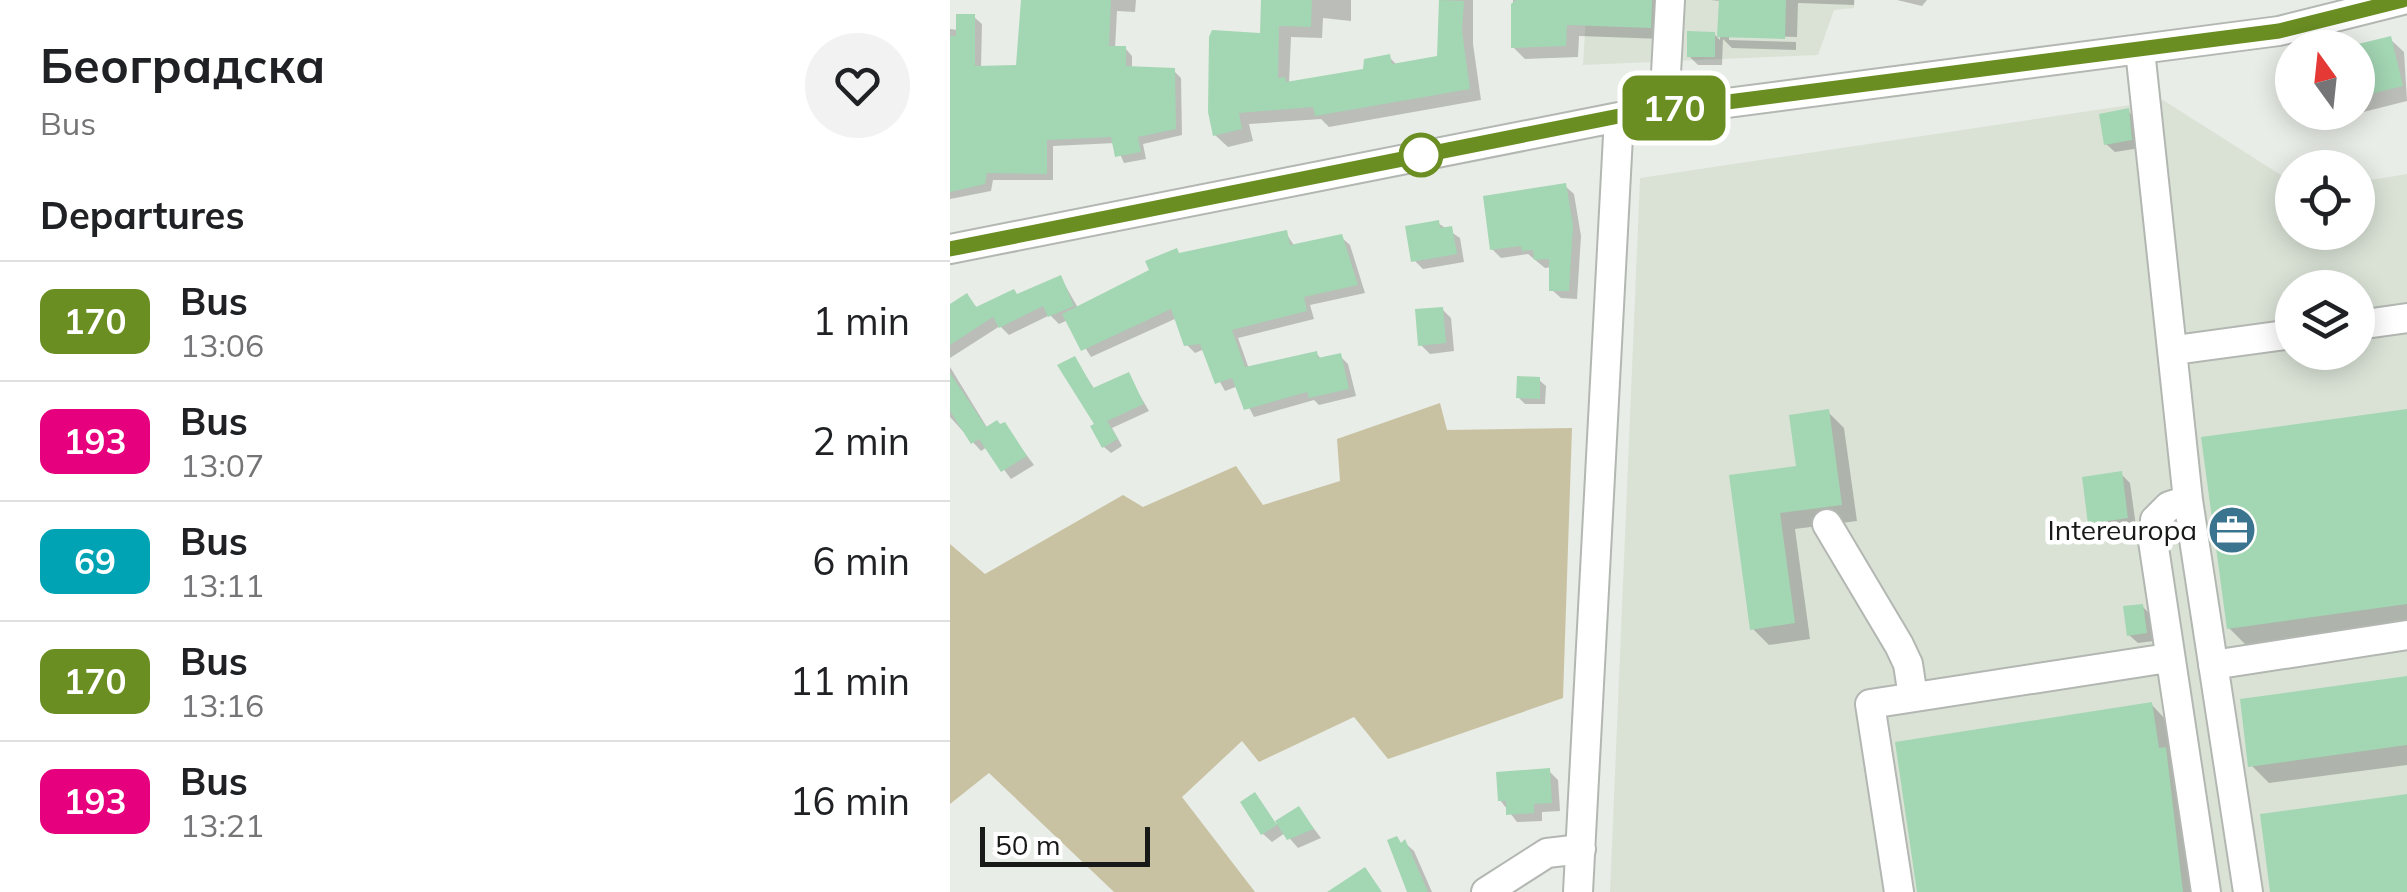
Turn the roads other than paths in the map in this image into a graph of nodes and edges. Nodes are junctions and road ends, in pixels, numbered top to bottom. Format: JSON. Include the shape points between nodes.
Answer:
{"nodes":[{"id":1,"x":1670,"y":0,"type":"edge"},
{"id":2,"x":2403,"y":0,"type":"edge"},
{"id":3,"x":2140,"y":50,"type":"junction"},
{"id":4,"x":1664,"y":110,"type":"junction"},
{"id":5,"x":1619,"y":116,"type":"junction"},
{"id":6,"x":950,"y":249,"type":"edge"},
{"id":7,"x":2407,"y":318,"type":"edge"},
{"id":8,"x":2375,"y":323,"type":"edge"},
{"id":9,"x":2275,"y":336,"type":"edge"},
{"id":10,"x":2174,"y":350,"type":"junction"},
{"id":11,"x":2188,"y":500,"type":"junction"},
{"id":12,"x":1828,"y":524,"type":"dead end"},
{"id":13,"x":2407,"y":635,"type":"edge"},
{"id":14,"x":2168,"y":658,"type":"junction"},
{"id":15,"x":2213,"y":665,"type":"junction"},
{"id":16,"x":1914,"y":697,"type":"junction"},
{"id":17,"x":1581,"y":849,"type":"junction"},
{"id":18,"x":1486,"y":892,"type":"edge"},
{"id":19,"x":1578,"y":892,"type":"edge"},
{"id":20,"x":1899,"y":892,"type":"edge"},
{"id":21,"x":2206,"y":892,"type":"edge"},
{"id":22,"x":2248,"y":892,"type":"edge"}],
"edges":[{"from":1,"to":4,"type":"street"},
{"from":2,"to":3,"type":"street","via":[[2279,31]]},
{"from":3,"to":4,"type":"street"},
{"from":3,"to":10,"type":"street"},
{"from":4,"to":5,"type":"street"},
{"from":5,"to":6,"type":"street"},
{"from":5,"to":17,"type":"street"},
{"from":7,"to":8,"type":"street"},
{"from":9,"to":10,"type":"street"},
{"from":10,"to":11,"type":"street"},
{"from":11,"to":14,"type":"street","via":[[2154,520]]},
{"from":11,"to":15,"type":"street"},
{"from":12,"to":16,"type":"street","via":[[1904,654]]},
{"from":13,"to":15,"type":"street"},
{"from":14,"to":16,"type":"street"},
{"from":14,"to":21,"type":"street"},
{"from":15,"to":22,"type":"street"},
{"from":16,"to":20,"type":"street","via":[[1870,704]]},
{"from":17,"to":18,"type":"street","via":[[1547,853]]},
{"from":17,"to":19,"type":"street"}]}
